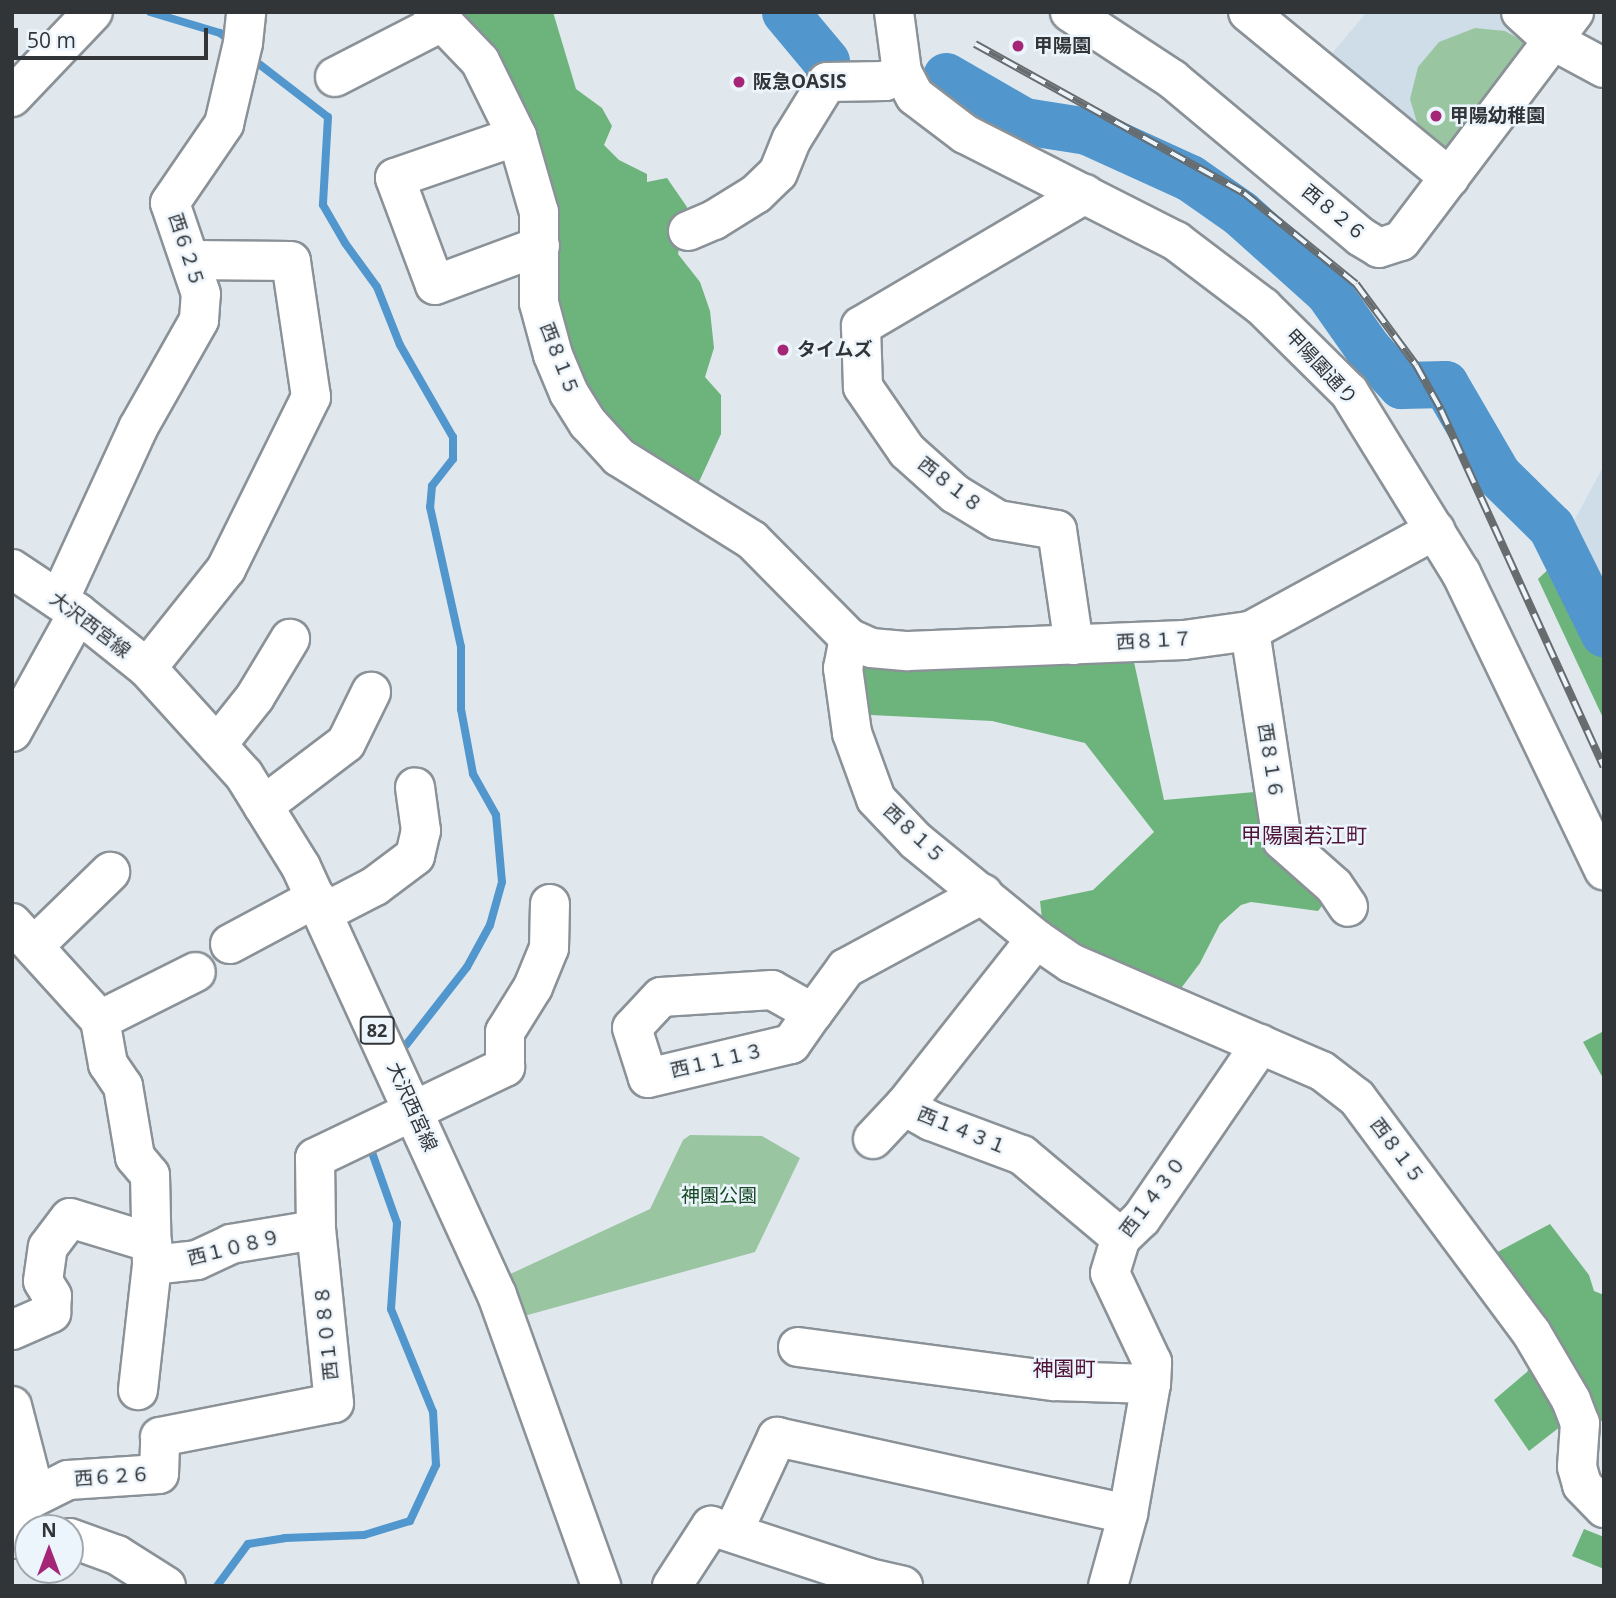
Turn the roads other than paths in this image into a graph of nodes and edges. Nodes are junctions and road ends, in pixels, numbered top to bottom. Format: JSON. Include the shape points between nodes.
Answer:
{"nodes":[{"id":1,"x":93,"y":12,"type":"edge"},
{"id":2,"x":894,"y":12,"type":"edge"},
{"id":3,"x":1070,"y":12,"type":"edge"},
{"id":4,"x":1248,"y":12,"type":"edge"},
{"id":5,"x":1521,"y":12,"type":"edge"},
{"id":6,"x":438,"y":17,"type":"edge"},
{"id":7,"x":1563,"y":26,"type":"edge"},
{"id":8,"x":243,"y":38,"type":"edge"},
{"id":9,"x":1604,"y":68,"type":"edge"},
{"id":10,"x":902,"y":72,"type":"junction"},
{"id":11,"x":335,"y":77,"type":"dead end"},
{"id":12,"x":12,"y":97,"type":"edge"},
{"id":13,"x":517,"y":136,"type":"junction"},
{"id":14,"x":1450,"y":178,"type":"junction"},
{"id":15,"x":1085,"y":194,"type":"junction"},
{"id":16,"x":688,"y":231,"type":"dead end"},
{"id":17,"x":540,"y":246,"type":"junction"},
{"id":18,"x":190,"y":260,"type":"junction"},
{"id":19,"x":1435,"y":530,"type":"junction"},
{"id":20,"x":12,"y":569,"type":"edge"},
{"id":21,"x":68,"y":606,"type":"junction"},
{"id":22,"x":1250,"y":631,"type":"junction"},
{"id":23,"x":849,"y":638,"type":"junction"},
{"id":24,"x":290,"y":639,"type":"dead end"},
{"id":25,"x":1074,"y":645,"type":"junction"},
{"id":26,"x":147,"y":668,"type":"junction"},
{"id":27,"x":370,"y":692,"type":"dead end"},
{"id":28,"x":12,"y":732,"type":"edge"},
{"id":29,"x":217,"y":745,"type":"junction"},
{"id":30,"x":415,"y":787,"type":"dead end"},
{"id":31,"x":263,"y":806,"type":"junction"},
{"id":32,"x":1604,"y":870,"type":"edge"},
{"id":33,"x":110,"y":872,"type":"dead end"},
{"id":34,"x":983,"y":894,"type":"junction"},
{"id":35,"x":550,"y":904,"type":"dead end"},
{"id":36,"x":320,"y":905,"type":"junction"},
{"id":37,"x":1348,"y":906,"type":"dead end"},
{"id":38,"x":24,"y":934,"type":"edge"},
{"id":39,"x":1036,"y":939,"type":"junction"},
{"id":40,"x":230,"y":944,"type":"dead end"},
{"id":41,"x":196,"y":972,"type":"dead end"},
{"id":42,"x":813,"y":1013,"type":"dead end"},
{"id":43,"x":100,"y":1020,"type":"junction"},
{"id":44,"x":1261,"y":1044,"type":"junction"},
{"id":45,"x":904,"y":1107,"type":"junction"},
{"id":46,"x":414,"y":1111,"type":"junction"},
{"id":47,"x":873,"y":1139,"type":"dead end"},
{"id":48,"x":316,"y":1230,"type":"junction"},
{"id":49,"x":1121,"y":1238,"type":"junction"},
{"id":50,"x":152,"y":1254,"type":"junction"},
{"id":51,"x":12,"y":1330,"type":"edge"},
{"id":52,"x":798,"y":1347,"type":"dead end"},
{"id":53,"x":1151,"y":1384,"type":"junction"},
{"id":54,"x":138,"y":1390,"type":"dead end"},
{"id":55,"x":12,"y":1406,"type":"edge"},
{"id":56,"x":159,"y":1474,"type":"joint"},
{"id":57,"x":36,"y":1508,"type":"edge"},
{"id":58,"x":1604,"y":1508,"type":"edge"},
{"id":59,"x":1128,"y":1514,"type":"junction"},
{"id":60,"x":733,"y":1532,"type":"junction"},
{"id":61,"x":12,"y":1539,"type":"edge"},
{"id":62,"x":84,"y":1543,"type":"edge"},
{"id":63,"x":166,"y":1586,"type":"edge"},
{"id":64,"x":601,"y":1586,"type":"edge"},
{"id":65,"x":672,"y":1586,"type":"edge"},
{"id":66,"x":903,"y":1586,"type":"edge"},
{"id":67,"x":1108,"y":1586,"type":"edge"}],
"edges":[{"from":1,"to":12,"type":"street"},
{"from":2,"to":10,"type":"street","name":"甲陽園通り"},
{"from":3,"to":14,"type":"street","name":"西８２６","via":[[1172,79],[1379,248],[1401,241]]},
{"from":4,"to":14,"type":"street"},
{"from":5,"to":7,"type":"street"},
{"from":6,"to":11,"type":"street"},
{"from":6,"to":13,"type":"street","name":"西８１５","via":[[480,61]]},
{"from":7,"to":9,"type":"street"},
{"from":7,"to":14,"type":"street","name":"西８２６"},
{"from":8,"to":18,"type":"street","name":"西６２５","via":[[224,124],[170,202]]},
{"from":10,"to":15,"type":"street","name":"甲陽園通り","via":[[915,96],[965,134]]},
{"from":10,"to":16,"type":"street","via":[[885,81],[827,82],[792,139],[778,173],[756,194]]},
{"from":13,"to":17,"type":"street","name":"西８１５","via":[[539,212]]},
{"from":13,"to":17,"type":"street","via":[[395,178],[435,285]]},
{"from":15,"to":19,"type":"street","name":"甲陽園通り","via":[[1176,241],[1263,307],[1349,392]]},
{"from":15,"to":25,"type":"street","name":"西８１８","via":[[862,326],[863,387],[907,451],[956,494],[998,520],[1057,530]]},
{"from":17,"to":23,"type":"street","name":"西８１５","via":[[539,303],[553,355],[588,423],[636,470],[752,540]]},
{"from":18,"to":21,"type":"street","name":"西６２５","via":[[201,294],[199,320],[138,428]]},
{"from":18,"to":26,"type":"street","via":[[291,261],[311,397],[226,569]]},
{"from":19,"to":22,"type":"street","name":"西８１７"},
{"from":19,"to":32,"type":"street","name":"甲陽園通り","via":[[1467,585]]},
{"from":20,"to":21,"type":"street","name":"大沢西宮線","number":"82"},
{"from":21,"to":26,"type":"street","name":"大沢西宮線","number":"82"},
{"from":21,"to":28,"type":"street","name":"西６２５"},
{"from":22,"to":25,"type":"street","name":"西８１７","via":[[1184,640]]},
{"from":22,"to":37,"type":"street","name":"西８１６","via":[[1282,840],[1334,886]]},
{"from":23,"to":25,"type":"street","name":"西８１７","via":[[871,648],[895,651]]},
{"from":23,"to":34,"type":"street","name":"西８１５","via":[[843,668],[852,733],[876,799],[897,824]]},
{"from":24,"to":29,"type":"street","via":[[255,697]]},
{"from":26,"to":29,"type":"street","name":"大沢西宮線","number":"82"},
{"from":27,"to":31,"type":"street","via":[[346,743]]},
{"from":29,"to":31,"type":"street","name":"大沢西宮線","number":"82"},
{"from":30,"to":36,"type":"street","via":[[421,831],[415,856],[375,886]]},
{"from":31,"to":36,"type":"street","name":"大沢西宮線","number":"82"},
{"from":33,"to":38,"type":"street"},
{"from":34,"to":39,"type":"street","name":"西８１５"},
{"from":34,"to":42,"type":"street","via":[[846,968]]},
{"from":35,"to":46,"type":"street","via":[[549,948],[533,987],[505,1032],[505,1067]]},
{"from":36,"to":40,"type":"street"},
{"from":36,"to":46,"type":"street","name":"大沢西宮線","number":"82"},
{"from":38,"to":43,"type":"street"},
{"from":39,"to":44,"type":"street","name":"西８１５","via":[[1071,963]]},
{"from":39,"to":45,"type":"street","name":"西１４３１"},
{"from":41,"to":43,"type":"street"},
{"from":43,"to":50,"type":"street","via":[[108,1064],[123,1086],[135,1157],[149,1175]]},
{"from":44,"to":49,"type":"street","name":"西１４３０","via":[[1141,1219]]},
{"from":44,"to":58,"type":"street","name":"西８１５","via":[[1322,1071],[1357,1098],[1434,1199],[1531,1332],[1571,1400],[1580,1423],[1577,1467],[1582,1485]]},
{"from":45,"to":47,"type":"street"},
{"from":45,"to":49,"type":"street","name":"西１４３１","via":[[1022,1156]]},
{"from":46,"to":48,"type":"street","name":"西１０８８","via":[[315,1158]]},
{"from":46,"to":64,"type":"street","name":"大沢西宮線","number":"82","via":[[497,1295]]},
{"from":48,"to":50,"type":"street","name":"西１０８９","via":[[232,1244],[197,1260]]},
{"from":48,"to":56,"type":"street","name":"西１０８８","via":[[334,1403],[160,1437]]},
{"from":49,"to":53,"type":"street","name":"西１４３０","via":[[1111,1273],[1152,1362]]},
{"from":50,"to":51,"type":"street","via":[[70,1218],[48,1247],[43,1281],[52,1296],[51,1313]]},
{"from":50,"to":54,"type":"street"},
{"from":52,"to":53,"type":"street","via":[[1054,1381]]},
{"from":53,"to":59,"type":"street","name":"西１４３０"},
{"from":55,"to":57,"type":"street"},
{"from":56,"to":57,"type":"street","name":"西６２６","via":[[68,1479]]},
{"from":57,"to":61,"type":"street"},
{"from":59,"to":60,"type":"street","via":[[777,1437]]},
{"from":59,"to":67,"type":"street","name":"西１４３０"},
{"from":60,"to":65,"type":"street","via":[[711,1525]]},
{"from":60,"to":66,"type":"street"},
{"from":62,"to":63,"type":"street","via":[[117,1555]]}]}
